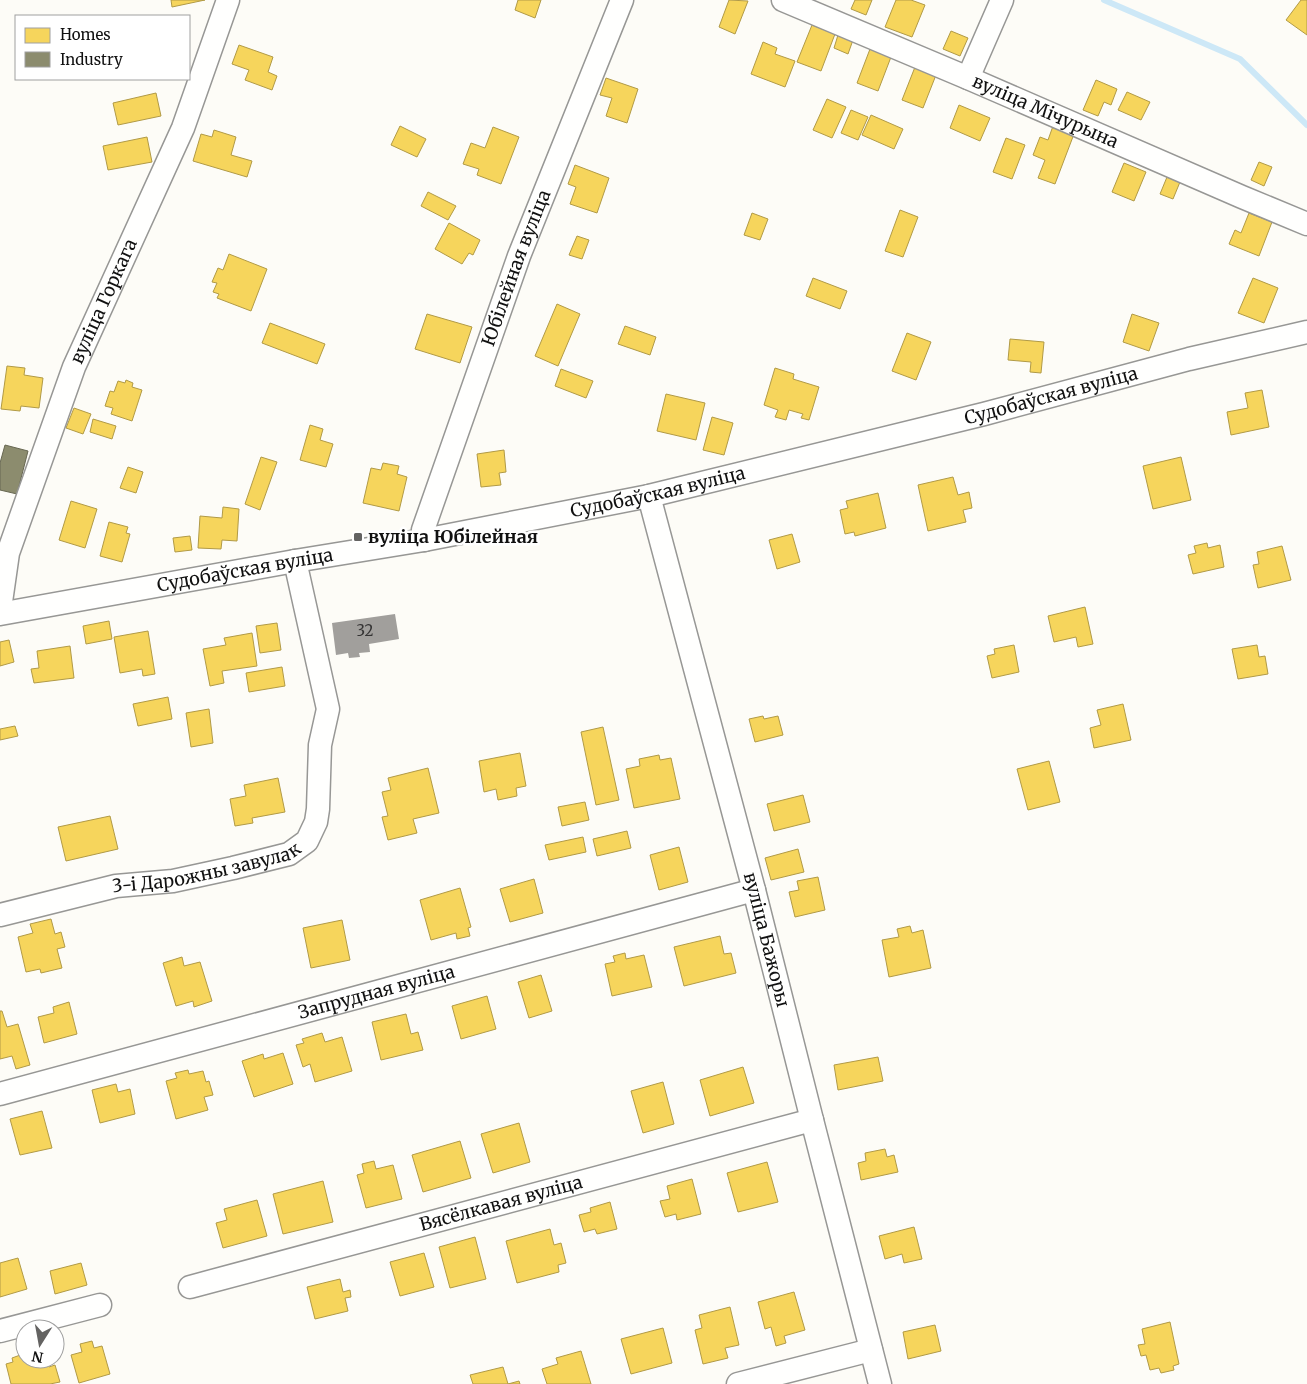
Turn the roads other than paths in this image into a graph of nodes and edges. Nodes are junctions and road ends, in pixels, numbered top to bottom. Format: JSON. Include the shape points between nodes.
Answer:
{"nodes":[{"id":1,"x":228,"y":0,"type":"edge"},
{"id":2,"x":622,"y":0,"type":"edge"},
{"id":3,"x":782,"y":0,"type":"edge"},
{"id":4,"x":1002,"y":0,"type":"edge"},
{"id":5,"x":968,"y":78,"type":"junction"},
{"id":6,"x":1307,"y":224,"type":"edge"},
{"id":7,"x":1307,"y":332,"type":"edge"},
{"id":8,"x":649,"y":496,"type":"junction"},
{"id":9,"x":424,"y":540,"type":"junction"},
{"id":10,"x":295,"y":561,"type":"junction"},
{"id":11,"x":0,"y":609,"type":"edge"},
{"id":12,"x":0,"y":614,"type":"edge"},
{"id":13,"x":754,"y":890,"type":"junction"},
{"id":14,"x":0,"y":916,"type":"edge"},
{"id":15,"x":0,"y":1094,"type":"edge"},
{"id":16,"x":812,"y":1120,"type":"junction"},
{"id":17,"x":190,"y":1287,"type":"dead end"},
{"id":18,"x":100,"y":1305,"type":"dead end"},
{"id":19,"x":0,"y":1331,"type":"edge"},
{"id":20,"x":871,"y":1350,"type":"junction"},
{"id":21,"x":738,"y":1384,"type":"edge"},
{"id":22,"x":880,"y":1384,"type":"edge"}],
"edges":[{"from":1,"to":11,"type":"street","name":"вуліца Горкага","via":[[183,128],[74,366],[8,553]]},
{"from":2,"to":9,"type":"street","name":"Юбілейная вуліца","via":[[519,256],[423,530]]},
{"from":3,"to":5,"type":"street","name":"вуліца Мічурына"},
{"from":4,"to":5,"type":"street"},
{"from":5,"to":6,"type":"street","name":"вуліца Мічурына"},
{"from":7,"to":8,"type":"street","name":"Судобаўская вуліца"},
{"from":8,"to":9,"type":"street","name":"Судобаўская вуліца"},
{"from":8,"to":13,"type":"street","name":"вуліца Бажоры"},
{"from":9,"to":10,"type":"street","name":"Судобаўская вуліца"},
{"from":10,"to":12,"type":"street","name":"Судобаўская вуліца"},
{"from":10,"to":14,"type":"street","name":"3-і Дарожны завулак","via":[[328,709],[320,745],[318,810],[307,841],[289,854],[233,868],[173,881],[116,886]]},
{"from":13,"to":15,"type":"street","name":"Запрудная вуліца"},
{"from":13,"to":16,"type":"street","name":"вуліца Бажоры"},
{"from":16,"to":17,"type":"street","name":"Вясёлкавая вуліца"},
{"from":16,"to":20,"type":"street","name":"вуліца Бажоры"},
{"from":18,"to":19,"type":"street"},
{"from":20,"to":21,"type":"street"},
{"from":20,"to":22,"type":"street","name":"вуліца Бажоры"}]}
